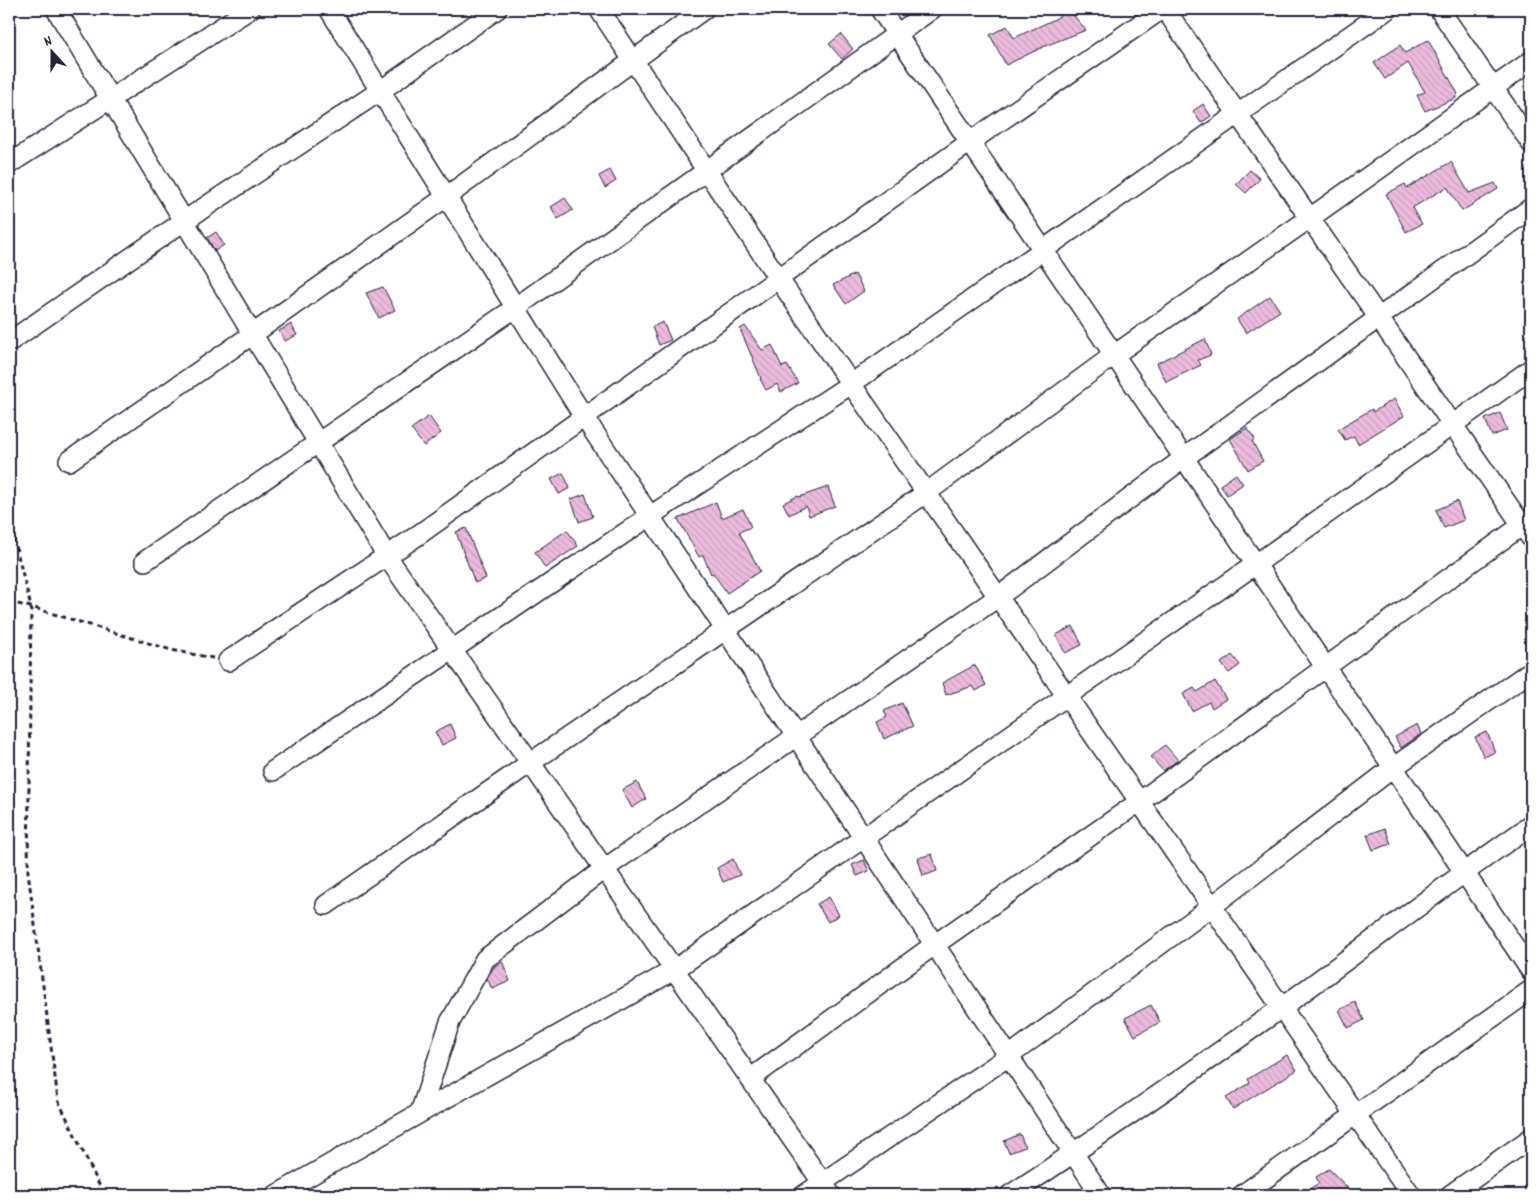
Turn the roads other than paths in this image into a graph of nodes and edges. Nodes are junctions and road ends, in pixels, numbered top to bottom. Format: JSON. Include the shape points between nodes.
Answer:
{"nodes":[{"id":1,"x":56,"y":9,"type":"edge"},
{"id":2,"x":250,"y":9,"type":"edge"},
{"id":3,"x":329,"y":9,"type":"edge"},
{"id":4,"x":497,"y":9,"type":"edge"},
{"id":5,"x":599,"y":9,"type":"edge"},
{"id":6,"x":704,"y":9,"type":"edge"},
{"id":7,"x":880,"y":9,"type":"edge"},
{"id":8,"x":932,"y":9,"type":"edge"},
{"id":9,"x":1163,"y":9,"type":"edge"},
{"id":10,"x":1388,"y":9,"type":"edge"},
{"id":11,"x":1439,"y":9,"type":"edge"},
{"id":12,"x":896,"y":33,"type":"junction"},
{"id":13,"x":633,"y":60,"type":"junction"},
{"id":14,"x":1531,"y":61,"type":"edge"},
{"id":15,"x":1493,"y":87,"type":"junction"},
{"id":16,"x":380,"y":91,"type":"junction"},
{"id":17,"x":111,"y":99,"type":"junction"},
{"id":18,"x":1237,"y":113,"type":"junction"},
{"id":19,"x":970,"y":142,"type":"junction"},
{"id":20,"x":1531,"y":143,"type":"edge"},
{"id":21,"x":9,"y":164,"type":"edge"},
{"id":22,"x":707,"y":171,"type":"junction"},
{"id":23,"x":446,"y":197,"type":"junction"},
{"id":24,"x":1531,"y":208,"type":"edge"},
{"id":25,"x":1310,"y":218,"type":"junction"},
{"id":26,"x":184,"y":221,"type":"junction"},
{"id":27,"x":1043,"y":250,"type":"junction"},
{"id":28,"x":778,"y":278,"type":"junction"},
{"id":29,"x":516,"y":308,"type":"junction"},
{"id":30,"x":1378,"y":317,"type":"junction"},
{"id":31,"x":253,"y":334,"type":"junction"},
{"id":32,"x":9,"y":342,"type":"edge"},
{"id":33,"x":1114,"y":355,"type":"junction"},
{"id":34,"x":1531,"y":369,"type":"edge"},
{"id":35,"x":851,"y":384,"type":"junction"},
{"id":36,"x":584,"y":417,"type":"junction"},
{"id":37,"x":1453,"y":424,"type":"junction"},
{"id":38,"x":319,"y":444,"type":"junction"},
{"id":39,"x":1184,"y":458,"type":"junction"},
{"id":40,"x":69,"y":461,"type":"dead end"},
{"id":41,"x":926,"y":493,"type":"junction"},
{"id":42,"x":650,"y":516,"type":"junction"},
{"id":43,"x":1528,"y":528,"type":"edge"},
{"id":44,"x":386,"y":556,"type":"junction"},
{"id":45,"x":145,"y":561,"type":"dead end"},
{"id":46,"x":1256,"y":564,"type":"junction"},
{"id":47,"x":998,"y":597,"type":"junction"},
{"id":48,"x":725,"y":630,"type":"junction"},
{"id":49,"x":452,"y":651,"type":"junction"},
{"id":50,"x":228,"y":661,"type":"road end"},
{"id":51,"x":1326,"y":667,"type":"junction"},
{"id":52,"x":1531,"y":671,"type":"edge"},
{"id":53,"x":1066,"y":696,"type":"junction"},
{"id":54,"x":796,"y":736,"type":"junction"},
{"id":55,"x":530,"y":763,"type":"junction"},
{"id":56,"x":1394,"y":767,"type":"junction"},
{"id":57,"x":274,"y":770,"type":"dead end"},
{"id":58,"x":1139,"y":802,"type":"junction"},
{"id":59,"x":1531,"y":825,"type":"edge"},
{"id":60,"x":864,"y":838,"type":"junction"},
{"id":61,"x":604,"y":869,"type":"junction"},
{"id":62,"x":1464,"y":871,"type":"junction"},
{"id":63,"x":326,"y":905,"type":"dead end"},
{"id":64,"x":1211,"y":907,"type":"junction"},
{"id":65,"x":934,"y":945,"type":"junction"},
{"id":66,"x":674,"y":970,"type":"junction"},
{"id":67,"x":1531,"y":970,"type":"edge"},
{"id":68,"x":1531,"y":990,"type":"edge"},
{"id":69,"x":1282,"y":1007,"type":"junction"},
{"id":70,"x":1009,"y":1056,"type":"junction"},
{"id":71,"x":750,"y":1079,"type":"junction"},
{"id":72,"x":420,"y":1113,"type":"junction"},
{"id":73,"x":1356,"y":1115,"type":"junction"},
{"id":74,"x":1531,"y":1138,"type":"edge"},
{"id":75,"x":1073,"y":1154,"type":"junction"},
{"id":76,"x":827,"y":1189,"type":"edge"},
{"id":77,"x":276,"y":1195,"type":"edge"},
{"id":78,"x":804,"y":1195,"type":"edge"},
{"id":79,"x":1010,"y":1195,"type":"edge"},
{"id":80,"x":1101,"y":1195,"type":"edge"},
{"id":81,"x":1242,"y":1195,"type":"edge"},
{"id":82,"x":1411,"y":1195,"type":"edge"},
{"id":83,"x":1450,"y":1195,"type":"edge"}],
"edges":[{"from":1,"to":17,"type":"street"},
{"from":2,"to":17,"type":"street"},
{"from":3,"to":16,"type":"street"},
{"from":4,"to":16,"type":"street"},
{"from":5,"to":13,"type":"street"},
{"from":6,"to":13,"type":"street"},
{"from":7,"to":12,"type":"street"},
{"from":8,"to":12,"type":"street"},
{"from":9,"to":18,"type":"street"},
{"from":9,"to":19,"type":"street"},
{"from":10,"to":18,"type":"street"},
{"from":11,"to":15,"type":"street"},
{"from":12,"to":19,"type":"street"},
{"from":12,"to":22,"type":"street"},
{"from":13,"to":22,"type":"street"},
{"from":13,"to":23,"type":"street"},
{"from":14,"to":15,"type":"street"},
{"from":15,"to":20,"type":"street"},
{"from":15,"to":25,"type":"street"},
{"from":16,"to":23,"type":"street"},
{"from":16,"to":26,"type":"street"},
{"from":17,"to":21,"type":"street"},
{"from":17,"to":26,"type":"street"},
{"from":18,"to":25,"type":"street"},
{"from":18,"to":27,"type":"street"},
{"from":19,"to":27,"type":"street"},
{"from":19,"to":28,"type":"street"},
{"from":22,"to":28,"type":"street"},
{"from":22,"to":29,"type":"street"},
{"from":23,"to":29,"type":"street"},
{"from":23,"to":31,"type":"street"},
{"from":24,"to":30,"type":"street"},
{"from":25,"to":30,"type":"street"},
{"from":25,"to":33,"type":"street"},
{"from":26,"to":31,"type":"street"},
{"from":26,"to":32,"type":"street"},
{"from":27,"to":33,"type":"street"},
{"from":27,"to":35,"type":"street"},
{"from":28,"to":35,"type":"street"},
{"from":28,"to":36,"type":"street"},
{"from":29,"to":36,"type":"street"},
{"from":29,"to":38,"type":"street"},
{"from":30,"to":37,"type":"street"},
{"from":30,"to":39,"type":"street"},
{"from":31,"to":38,"type":"street"},
{"from":31,"to":40,"type":"street"},
{"from":33,"to":39,"type":"street"},
{"from":33,"to":41,"type":"street"},
{"from":34,"to":37,"type":"street"},
{"from":35,"to":41,"type":"street"},
{"from":35,"to":42,"type":"street"},
{"from":36,"to":42,"type":"street"},
{"from":36,"to":44,"type":"street"},
{"from":37,"to":43,"type":"street"},
{"from":37,"to":46,"type":"street"},
{"from":38,"to":44,"type":"street"},
{"from":38,"to":45,"type":"street"},
{"from":39,"to":46,"type":"street"},
{"from":39,"to":47,"type":"street"},
{"from":41,"to":47,"type":"street"},
{"from":41,"to":48,"type":"street"},
{"from":42,"to":48,"type":"street"},
{"from":42,"to":49,"type":"street"},
{"from":43,"to":51,"type":"street"},
{"from":44,"to":49,"type":"street"},
{"from":44,"to":50,"type":"street"},
{"from":46,"to":51,"type":"street"},
{"from":46,"to":53,"type":"street"},
{"from":47,"to":53,"type":"street"},
{"from":47,"to":54,"type":"street"},
{"from":48,"to":54,"type":"street"},
{"from":48,"to":55,"type":"street"},
{"from":49,"to":55,"type":"street"},
{"from":49,"to":57,"type":"street"},
{"from":51,"to":56,"type":"street"},
{"from":51,"to":58,"type":"street"},
{"from":52,"to":56,"type":"street"},
{"from":53,"to":58,"type":"street"},
{"from":53,"to":60,"type":"street"},
{"from":54,"to":60,"type":"street"},
{"from":54,"to":61,"type":"street"},
{"from":55,"to":61,"type":"street"},
{"from":55,"to":63,"type":"street"},
{"from":56,"to":62,"type":"street"},
{"from":56,"to":64,"type":"street"},
{"from":58,"to":64,"type":"street"},
{"from":58,"to":65,"type":"street"},
{"from":59,"to":62,"type":"street"},
{"from":60,"to":65,"type":"street"},
{"from":60,"to":66,"type":"street"},
{"from":61,"to":66,"type":"street"},
{"from":61,"to":72,"type":"street","via":[[485,959],[450,1022]]},
{"from":62,"to":67,"type":"street"},
{"from":62,"to":69,"type":"street"},
{"from":64,"to":69,"type":"street"},
{"from":64,"to":70,"type":"street"},
{"from":65,"to":70,"type":"street"},
{"from":65,"to":71,"type":"street"},
{"from":66,"to":71,"type":"street"},
{"from":66,"to":72,"type":"street"},
{"from":68,"to":73,"type":"street"},
{"from":69,"to":73,"type":"street"},
{"from":69,"to":75,"type":"street"},
{"from":70,"to":75,"type":"street"},
{"from":70,"to":76,"type":"street"},
{"from":71,"to":76,"type":"street"},
{"from":72,"to":77,"type":"street"},
{"from":73,"to":81,"type":"street"},
{"from":73,"to":82,"type":"street"},
{"from":74,"to":83,"type":"street"},
{"from":75,"to":79,"type":"street"},
{"from":75,"to":80,"type":"street"},
{"from":76,"to":78,"type":"street"}]}
